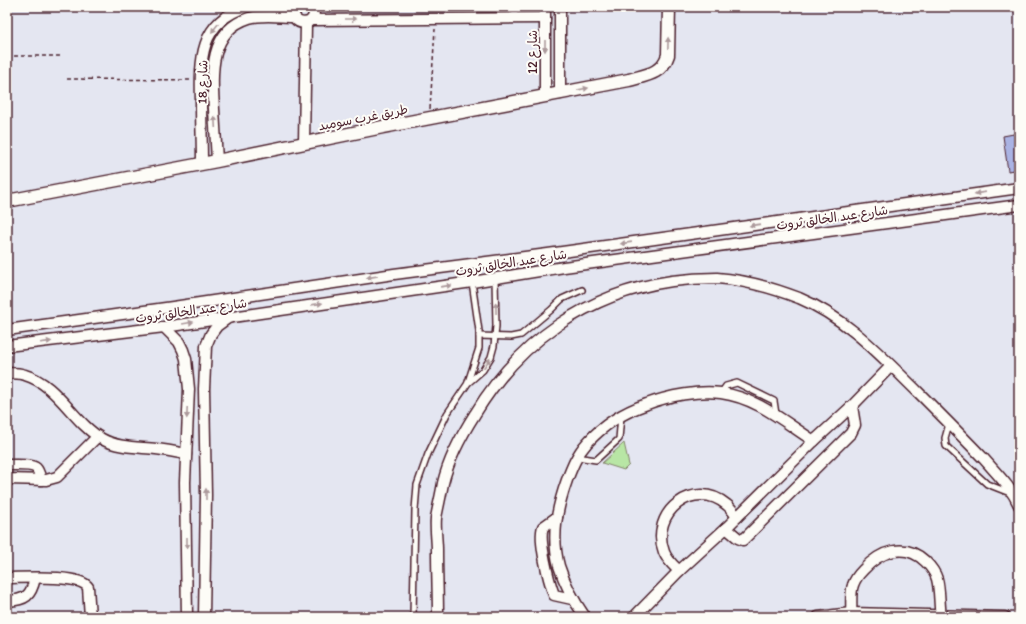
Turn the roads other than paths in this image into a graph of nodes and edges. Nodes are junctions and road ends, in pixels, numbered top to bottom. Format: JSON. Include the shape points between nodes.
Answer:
{"nodes":[{"id":1,"x":246,"y":7,"type":"edge"},
{"id":2,"x":312,"y":7,"type":"edge"},
{"id":3,"x":545,"y":7,"type":"edge"},
{"id":4,"x":560,"y":7,"type":"edge"},
{"id":5,"x":669,"y":7,"type":"edge"},
{"id":6,"x":296,"y":12,"type":"edge"},
{"id":7,"x":545,"y":18,"type":"junction"},
{"id":8,"x":309,"y":21,"type":"junction"},
{"id":9,"x":560,"y":94,"type":"junction"},
{"id":10,"x":545,"y":96,"type":"junction"},
{"id":11,"x":304,"y":143,"type":"junction"},
{"id":12,"x":218,"y":161,"type":"junction"},
{"id":13,"x":202,"y":163,"type":"junction"},
{"id":14,"x":1019,"y":188,"type":"edge"},
{"id":15,"x":7,"y":201,"type":"edge"},
{"id":16,"x":1019,"y":205,"type":"edge"},
{"id":17,"x":394,"y":274,"type":"junction"},
{"id":18,"x":495,"y":278,"type":"junction"},
{"id":19,"x":472,"y":282,"type":"junction"},
{"id":20,"x":582,"y":290,"type":"dead end"},
{"id":21,"x":397,"y":292,"type":"junction"},
{"id":22,"x":229,"y":317,"type":"junction"},
{"id":23,"x":164,"y":327,"type":"junction"},
{"id":24,"x":7,"y":330,"type":"edge"},
{"id":25,"x":479,"y":336,"type":"junction"},
{"id":26,"x":495,"y":337,"type":"junction"},
{"id":27,"x":7,"y":346,"type":"edge"},
{"id":28,"x":891,"y":366,"type":"junction"},
{"id":29,"x":7,"y":373,"type":"edge"},
{"id":30,"x":468,"y":383,"type":"junction"},
{"id":31,"x":189,"y":389,"type":"junction"},
{"id":32,"x":204,"y":389,"type":"junction"},
{"id":33,"x":852,"y":406,"type":"junction"},
{"id":34,"x":621,"y":416,"type":"junction"},
{"id":35,"x":950,"y":423,"type":"junction"},
{"id":36,"x":98,"y":436,"type":"junction"},
{"id":37,"x":814,"y":441,"type":"junction"},
{"id":38,"x":186,"y":454,"type":"junction"},
{"id":39,"x":577,"y":457,"type":"junction"},
{"id":40,"x":7,"y":465,"type":"edge"},
{"id":41,"x":7,"y":480,"type":"edge"},
{"id":42,"x":41,"y":480,"type":"junction"},
{"id":43,"x":1015,"y":495,"type":"junction"},
{"id":44,"x":1019,"y":505,"type":"edge"},
{"id":45,"x":557,"y":517,"type":"junction"},
{"id":46,"x":737,"y":517,"type":"junction"},
{"id":47,"x":726,"y":528,"type":"junction"},
{"id":48,"x":679,"y":571,"type":"junction"},
{"id":49,"x":7,"y":578,"type":"edge"},
{"id":50,"x":35,"y":578,"type":"junction"},
{"id":51,"x":572,"y":598,"type":"junction"},
{"id":52,"x":7,"y":601,"type":"edge"},
{"id":53,"x":851,"y":613,"type":"junction"},
{"id":54,"x":924,"y":616,"type":"edge"},
{"id":55,"x":940,"y":616,"type":"junction"},
{"id":56,"x":90,"y":617,"type":"edge"},
{"id":57,"x":187,"y":617,"type":"edge"},
{"id":58,"x":204,"y":617,"type":"edge"},
{"id":59,"x":414,"y":617,"type":"edge"},
{"id":60,"x":438,"y":617,"type":"edge"},
{"id":61,"x":585,"y":617,"type":"edge"},
{"id":62,"x":634,"y":617,"type":"edge"},
{"id":63,"x":818,"y":617,"type":"edge"},
{"id":64,"x":1004,"y":617,"type":"edge"}],
"edges":[{"from":1,"to":13,"type":"street","name":"شارع 18","one_way":true,"via":[[224,17],[206,40],[200,80]]},
{"from":2,"to":8,"type":"street","via":[[314,14]]},
{"from":3,"to":7,"type":"street","name":"شارع 12"},
{"from":4,"to":9,"type":"street"},
{"from":9,"to":5,"type":"street","name":"طريق غرب سوميد","one_way":true,"via":[[629,80],[662,68],[668,55]]},
{"from":6,"to":8,"type":"street","via":[[301,22]]},
{"from":12,"to":6,"type":"street","name":"شارع 18","one_way":true,"via":[[212,80],[216,49],[232,26],[240,21]]},
{"from":8,"to":7,"type":"street","one_way":true},
{"from":7,"to":10,"type":"street","name":"شارع 12","one_way":true},
{"from":8,"to":11,"type":"street"},
{"from":9,"to":10,"type":"street","name":"طريق غرب سوميد"},
{"from":10,"to":11,"type":"street","name":"طريق غرب سوميد"},
{"from":11,"to":12,"type":"street","name":"طريق غرب سوميد"},
{"from":12,"to":13,"type":"street","name":"طريق غرب سوميد"},
{"from":13,"to":15,"type":"street","name":"طريق غرب سوميد"},
{"from":14,"to":17,"type":"street","name":"شارع عبد الخالق ثروت","one_way":true},
{"from":16,"to":18,"type":"street","name":"شارع عبد الخالق ثروت"},
{"from":17,"to":21,"type":"street"},
{"from":17,"to":24,"type":"street","name":"شارع عبد الخالق ثروت","one_way":true},
{"from":18,"to":19,"type":"street","name":"شارع عبد الخالق ثروت"},
{"from":26,"to":18,"type":"lane","one_way":true},
{"from":21,"to":19,"type":"street","name":"شارع عبد الخالق ثروت","one_way":true},
{"from":19,"to":25,"type":"lane"},
{"from":20,"to":26,"type":"lane","via":[[562,299],[521,335]]},
{"from":22,"to":21,"type":"street","name":"شارع عبد الخالق ثروت","one_way":true},
{"from":23,"to":22,"type":"street","name":"شارع عبد الخالق ثروت","one_way":true},
{"from":22,"to":32,"type":"street","via":[[217,326],[206,346]]},
{"from":27,"to":23,"type":"street","name":"شارع عبد الخالق ثروت","one_way":true},
{"from":23,"to":31,"type":"street","via":[[179,342],[183,350]]},
{"from":25,"to":26,"type":"lane"},
{"from":25,"to":30,"type":"lane","via":[[479,348]]},
{"from":30,"to":26,"type":"lane","one_way":true,"via":[[483,370],[491,357]]},
{"from":28,"to":33,"type":"street"},
{"from":28,"to":35,"type":"street"},
{"from":28,"to":60,"type":"street","via":[[851,328],[801,299],[751,283],[716,278],[687,279],[648,285],[591,306],[551,329],[526,351],[486,396],[457,443],[444,481],[436,519]]},
{"from":29,"to":36,"type":"street","via":[[25,374],[36,380],[49,389]]},
{"from":30,"to":59,"type":"lane","via":[[447,414],[417,485]]},
{"from":31,"to":32,"type":"street"},
{"from":31,"to":38,"type":"street","one_way":true},
{"from":58,"to":32,"type":"street","one_way":true},
{"from":33,"to":37,"type":"street"},
{"from":33,"to":47,"type":"street","via":[[855,425],[851,433],[743,540]]},
{"from":34,"to":37,"type":"street","via":[[661,398],[691,393],[721,393],[759,405]]},
{"from":34,"to":39,"type":"street","via":[[586,443]]},
{"from":34,"to":39,"type":"lane","via":[[619,439],[596,460]]},
{"from":35,"to":43,"type":"street"},
{"from":35,"to":43,"type":"lane","via":[[945,438],[946,446],[987,484]]},
{"from":36,"to":38,"type":"street","via":[[122,446]]},
{"from":36,"to":42,"type":"street","via":[[57,476]]},
{"from":37,"to":46,"type":"street"},
{"from":38,"to":57,"type":"street","one_way":true},
{"from":39,"to":45,"type":"street","via":[[559,504]]},
{"from":40,"to":42,"type":"street","via":[[35,467]]},
{"from":41,"to":42,"type":"street"},
{"from":43,"to":44,"type":"street"},
{"from":45,"to":51,"type":"street","via":[[555,538],[559,566]]},
{"from":45,"to":51,"type":"street","via":[[543,527],[542,540],[554,595]]},
{"from":46,"to":47,"type":"street"},
{"from":46,"to":48,"type":"street","via":[[728,505],[715,497],[701,495],[686,498],[674,506],[665,518],[661,532],[668,559]]},
{"from":47,"to":48,"type":"street"},
{"from":48,"to":62,"type":"street"},
{"from":49,"to":50,"type":"street"},
{"from":50,"to":52,"type":"street","via":[[32,590],[24,599]]},
{"from":50,"to":56,"type":"street","via":[[76,580],[86,584]]},
{"from":51,"to":61,"type":"street"},
{"from":53,"to":54,"type":"street"},
{"from":53,"to":55,"type":"street","via":[[852,586],[858,576],[885,552],[898,551],[912,552],[931,566],[937,578]]},
{"from":53,"to":63,"type":"street"},
{"from":54,"to":55,"type":"street"},
{"from":55,"to":64,"type":"street"}]}
